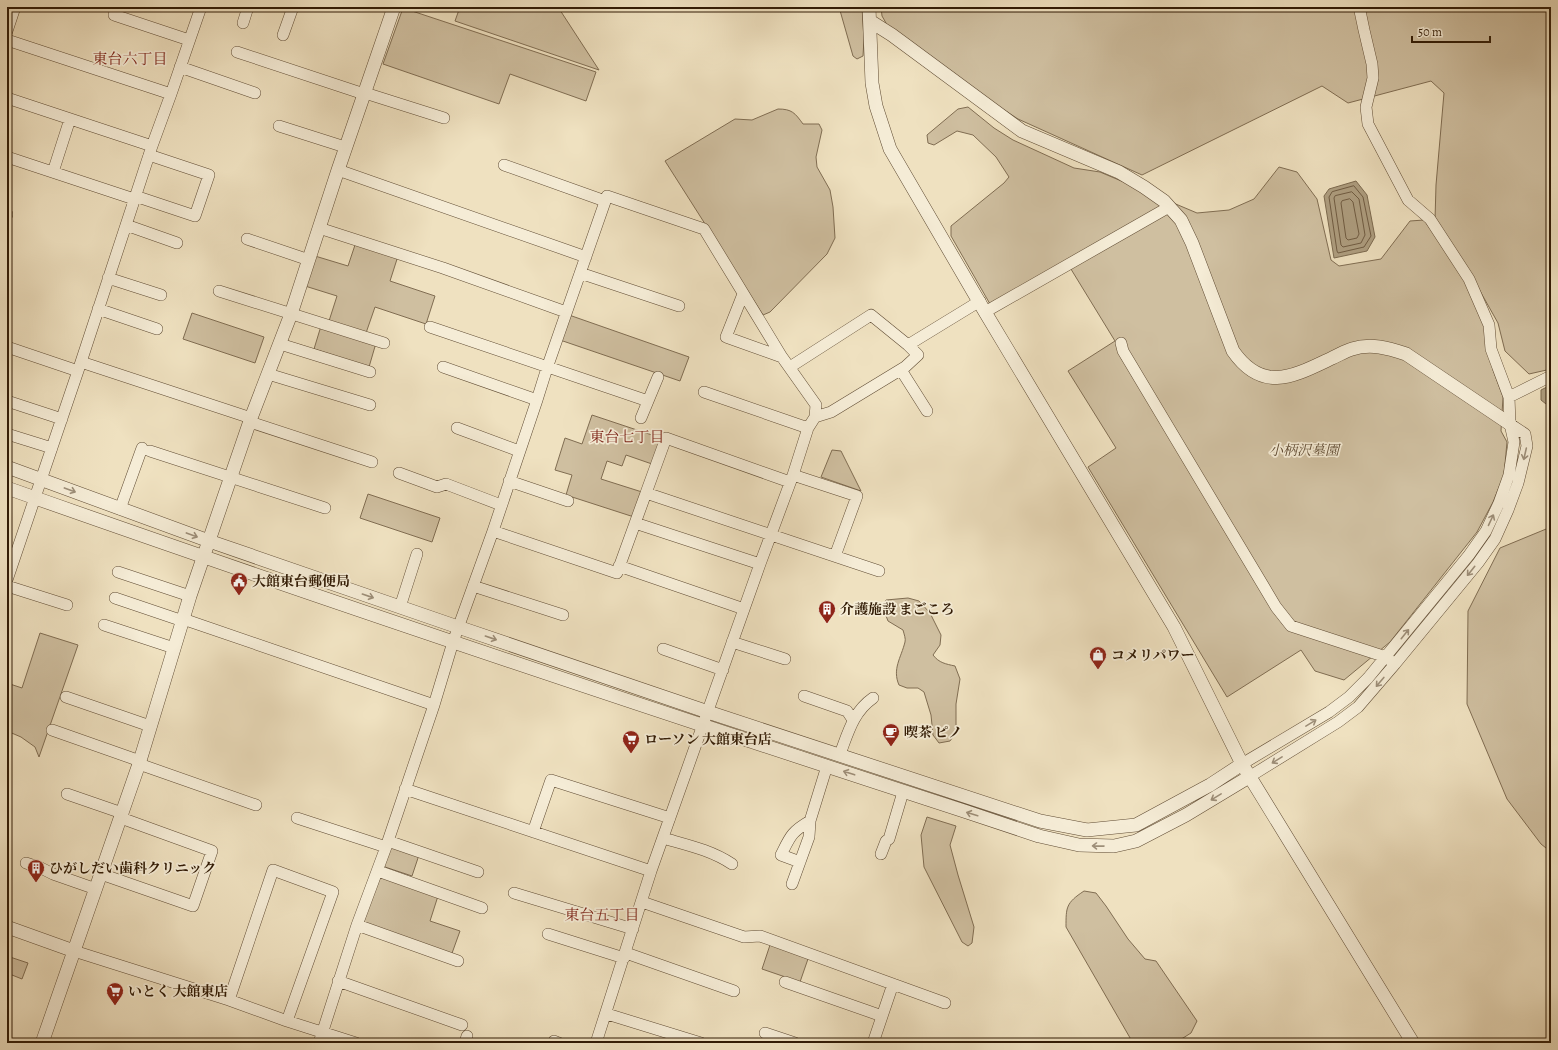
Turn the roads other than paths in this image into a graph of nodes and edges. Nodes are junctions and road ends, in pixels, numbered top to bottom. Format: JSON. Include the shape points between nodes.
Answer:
{"nodes":[{"id":1,"x":15,"y":7,"type":"edge"},
{"id":2,"x":117,"y":7,"type":"edge"},
{"id":3,"x":201,"y":7,"type":"edge"},
{"id":4,"x":248,"y":7,"type":"edge"},
{"id":5,"x":293,"y":7,"type":"edge"},
{"id":6,"x":394,"y":7,"type":"edge"},
{"id":7,"x":869,"y":7,"type":"edge"},
{"id":8,"x":1360,"y":11,"type":"dead end"},
{"id":9,"x":870,"y":21,"type":"junction"},
{"id":10,"x":243,"y":23,"type":"dead end"},
{"id":11,"x":7,"y":31,"type":"edge"},
{"id":12,"x":283,"y":35,"type":"dead end"},
{"id":13,"x":7,"y":40,"type":"edge"},
{"id":14,"x":189,"y":40,"type":"junction"},
{"id":15,"x":238,"y":52,"type":"dead end"},
{"id":16,"x":180,"y":67,"type":"junction"},
{"id":17,"x":255,"y":93,"type":"dead end"},
{"id":18,"x":364,"y":93,"type":"junction"},
{"id":19,"x":171,"y":94,"type":"junction"},
{"id":20,"x":7,"y":98,"type":"edge"},
{"id":21,"x":444,"y":118,"type":"dead end"},
{"id":22,"x":70,"y":119,"type":"junction"},
{"id":23,"x":279,"y":126,"type":"dead end"},
{"id":24,"x":345,"y":148,"type":"junction"},
{"id":25,"x":150,"y":150,"type":"junction"},
{"id":26,"x":7,"y":157,"type":"edge"},
{"id":27,"x":504,"y":165,"type":"dead end"},
{"id":28,"x":338,"y":170,"type":"junction"},
{"id":29,"x":53,"y":172,"type":"junction"},
{"id":30,"x":135,"y":197,"type":"junction"},
{"id":31,"x":605,"y":201,"type":"junction"},
{"id":32,"x":1170,"y":207,"type":"junction"},
{"id":33,"x":126,"y":225,"type":"junction"},
{"id":34,"x":320,"y":228,"type":"junction"},
{"id":35,"x":247,"y":239,"type":"dead end"},
{"id":36,"x":177,"y":243,"type":"dead end"},
{"id":37,"x":586,"y":257,"type":"junction"},
{"id":38,"x":309,"y":260,"type":"junction"},
{"id":39,"x":580,"y":273,"type":"junction"},
{"id":40,"x":108,"y":278,"type":"junction"},
{"id":41,"x":219,"y":291,"type":"dead end"},
{"id":42,"x":743,"y":294,"type":"junction"},
{"id":43,"x":161,"y":295,"type":"dead end"},
{"id":44,"x":679,"y":306,"type":"dead end"},
{"id":45,"x":982,"y":307,"type":"junction"},
{"id":46,"x":98,"y":308,"type":"junction"},
{"id":47,"x":566,"y":312,"type":"junction"},
{"id":48,"x":291,"y":314,"type":"junction"},
{"id":49,"x":430,"y":327,"type":"dead end"},
{"id":50,"x":157,"y":329,"type":"dead end"},
{"id":51,"x":1121,"y":342,"type":"dead end"},
{"id":52,"x":280,"y":344,"type":"junction"},
{"id":53,"x":384,"y":344,"type":"dead end"},
{"id":54,"x":908,"y":345,"type":"junction"},
{"id":55,"x":7,"y":347,"type":"edge"},
{"id":56,"x":782,"y":357,"type":"junction"},
{"id":57,"x":80,"y":366,"type":"junction"},
{"id":58,"x":443,"y":367,"type":"dead end"},
{"id":59,"x":790,"y":367,"type":"junction"},
{"id":60,"x":546,"y":368,"type":"junction"},
{"id":61,"x":901,"y":370,"type":"junction"},
{"id":62,"x":370,"y":372,"type":"dead end"},
{"id":63,"x":268,"y":374,"type":"junction"},
{"id":64,"x":1551,"y":376,"type":"edge"},
{"id":65,"x":658,"y":377,"type":"dead end"},
{"id":66,"x":704,"y":392,"type":"dead end"},
{"id":67,"x":1509,"y":397,"type":"junction"},
{"id":68,"x":537,"y":400,"type":"junction"},
{"id":69,"x":7,"y":401,"type":"edge"},
{"id":70,"x":648,"y":402,"type":"junction"},
{"id":71,"x":370,"y":405,"type":"dead end"},
{"id":72,"x":927,"y":411,"type":"dead end"},
{"id":73,"x":815,"y":417,"type":"junction"},
{"id":74,"x":641,"y":418,"type":"dead end"},
{"id":75,"x":62,"y":419,"type":"junction"},
{"id":76,"x":250,"y":420,"type":"junction"},
{"id":77,"x":1510,"y":424,"type":"junction"},
{"id":78,"x":457,"y":428,"type":"dead end"},
{"id":79,"x":808,"y":428,"type":"junction"},
{"id":80,"x":7,"y":434,"type":"edge"},
{"id":81,"x":52,"y":448,"type":"junction"},
{"id":82,"x":519,"y":451,"type":"junction"},
{"id":83,"x":372,"y":462,"type":"dead end"},
{"id":84,"x":7,"y":467,"type":"edge"},
{"id":85,"x":399,"y":473,"type":"dead end"},
{"id":86,"x":231,"y":477,"type":"junction"},
{"id":87,"x":792,"y":478,"type":"junction"},
{"id":88,"x":42,"y":480,"type":"junction"},
{"id":89,"x":509,"y":481,"type":"junction"},
{"id":90,"x":7,"y":488,"type":"edge"},
{"id":91,"x":646,"y":493,"type":"junction"},
{"id":92,"x":35,"y":497,"type":"junction"},
{"id":93,"x":568,"y":501,"type":"dead end"},
{"id":94,"x":501,"y":505,"type":"junction"},
{"id":95,"x":325,"y":508,"type":"dead end"},
{"id":96,"x":120,"y":509,"type":"junction"},
{"id":97,"x":635,"y":523,"type":"junction"},
{"id":98,"x":493,"y":531,"type":"junction"},
{"id":99,"x":771,"y":534,"type":"junction"},
{"id":100,"x":209,"y":541,"type":"junction"},
{"id":101,"x":417,"y":554,"type":"dead end"},
{"id":102,"x":835,"y":556,"type":"junction"},
{"id":103,"x":204,"y":557,"type":"junction"},
{"id":104,"x":760,"y":564,"type":"junction"},
{"id":105,"x":619,"y":566,"type":"junction"},
{"id":106,"x":879,"y":571,"type":"dead end"},
{"id":107,"x":118,"y":572,"type":"dead end"},
{"id":108,"x":7,"y":580,"type":"edge"},
{"id":109,"x":7,"y":586,"type":"edge"},
{"id":110,"x":473,"y":586,"type":"junction"},
{"id":111,"x":190,"y":596,"type":"junction"},
{"id":112,"x":115,"y":598,"type":"dead end"},
{"id":113,"x":67,"y":605,"type":"dead end"},
{"id":114,"x":400,"y":607,"type":"junction"},
{"id":115,"x":744,"y":609,"type":"junction"},
{"id":116,"x":563,"y":615,"type":"dead end"},
{"id":117,"x":183,"y":620,"type":"junction"},
{"id":118,"x":104,"y":624,"type":"dead end"},
{"id":119,"x":458,"y":627,"type":"junction"},
{"id":120,"x":452,"y":642,"type":"junction"},
{"id":121,"x":732,"y":642,"type":"junction"},
{"id":122,"x":174,"y":648,"type":"junction"},
{"id":123,"x":663,"y":649,"type":"dead end"},
{"id":124,"x":786,"y":659,"type":"dead end"},
{"id":125,"x":1391,"y":661,"type":"junction"},
{"id":126,"x":723,"y":670,"type":"junction"},
{"id":127,"x":804,"y":696,"type":"dead end"},
{"id":128,"x":66,"y":697,"type":"dead end"},
{"id":129,"x":873,"y":698,"type":"dead end"},
{"id":130,"x":434,"y":705,"type":"junction"},
{"id":131,"x":708,"y":712,"type":"junction"},
{"id":132,"x":853,"y":720,"type":"junction"},
{"id":133,"x":703,"y":725,"type":"junction"},
{"id":134,"x":150,"y":726,"type":"junction"},
{"id":135,"x":52,"y":730,"type":"dead end"},
{"id":136,"x":840,"y":754,"type":"junction"},
{"id":137,"x":139,"y":762,"type":"junction"},
{"id":138,"x":1242,"y":764,"type":"junction"},
{"id":139,"x":827,"y":766,"type":"junction"},
{"id":140,"x":1249,"y":777,"type":"junction"},
{"id":141,"x":405,"y":789,"type":"junction"},
{"id":142,"x":903,"y":792,"type":"junction"},
{"id":143,"x":67,"y":794,"type":"dead end"},
{"id":144,"x":256,"y":805,"type":"dead end"},
{"id":145,"x":121,"y":815,"type":"junction"},
{"id":146,"x":297,"y":818,"type":"dead end"},
{"id":147,"x":670,"y":818,"type":"junction"},
{"id":148,"x":810,"y":821,"type":"junction"},
{"id":149,"x":533,"y":832,"type":"junction"},
{"id":150,"x":663,"y":838,"type":"junction"},
{"id":151,"x":387,"y":844,"type":"junction"},
{"id":152,"x":881,"y":854,"type":"dead end"},
{"id":153,"x":800,"y":862,"type":"junction"},
{"id":154,"x":26,"y":863,"type":"dead end"},
{"id":155,"x":732,"y":864,"type":"dead end"},
{"id":156,"x":378,"y":871,"type":"junction"},
{"id":157,"x":651,"y":871,"type":"junction"},
{"id":158,"x":478,"y":872,"type":"dead end"},
{"id":159,"x":101,"y":874,"type":"junction"},
{"id":160,"x":792,"y":884,"type":"dead end"},
{"id":161,"x":96,"y":889,"type":"junction"},
{"id":162,"x":514,"y":893,"type":"dead end"},
{"id":163,"x":642,"y":902,"type":"junction"},
{"id":164,"x":482,"y":908,"type":"dead end"},
{"id":165,"x":357,"y":925,"type":"junction"},
{"id":166,"x":7,"y":928,"type":"edge"},
{"id":167,"x":633,"y":929,"type":"junction"},
{"id":168,"x":548,"y":934,"type":"dead end"},
{"id":169,"x":74,"y":951,"type":"junction"},
{"id":170,"x":625,"y":956,"type":"junction"},
{"id":171,"x":458,"y":961,"type":"dead end"},
{"id":172,"x":338,"y":981,"type":"junction"},
{"id":173,"x":785,"y":982,"type":"dead end"},
{"id":174,"x":893,"y":984,"type":"junction"},
{"id":175,"x":734,"y":991,"type":"dead end"},
{"id":176,"x":229,"y":1000,"type":"junction"},
{"id":177,"x":945,"y":1003,"type":"dead end"},
{"id":178,"x":607,"y":1014,"type":"junction"},
{"id":179,"x":882,"y":1016,"type":"junction"},
{"id":180,"x":287,"y":1021,"type":"junction"},
{"id":181,"x":462,"y":1025,"type":"dead end"},
{"id":182,"x":323,"y":1032,"type":"junction"},
{"id":183,"x":765,"y":1033,"type":"dead end"},
{"id":184,"x":876,"y":1042,"type":"edge"},
{"id":185,"x":42,"y":1043,"type":"edge"},
{"id":186,"x":319,"y":1043,"type":"edge"},
{"id":187,"x":356,"y":1043,"type":"edge"},
{"id":188,"x":596,"y":1043,"type":"edge"},
{"id":189,"x":701,"y":1043,"type":"edge"},
{"id":190,"x":795,"y":1043,"type":"edge"},
{"id":191,"x":1413,"y":1043,"type":"edge"}],
"edges":[{"from":1,"to":11,"type":"street"},
{"from":2,"to":14,"type":"street","via":[[114,15]]},
{"from":3,"to":14,"type":"street"},
{"from":4,"to":10,"type":"street"},
{"from":5,"to":12,"type":"street"},
{"from":6,"to":18,"type":"street"},
{"from":7,"to":9,"type":"street"},
{"from":8,"to":67,"type":"street","via":[[1373,78],[1366,108],[1368,124],[1408,200],[1430,219],[1469,279],[1489,325],[1491,350]]},
{"from":9,"to":32,"type":"street","via":[[1022,131],[1119,172]]},
{"from":9,"to":45,"type":"street","via":[[872,83],[876,106],[890,149]]},
{"from":13,"to":19,"type":"street"},
{"from":14,"to":16,"type":"street"},
{"from":15,"to":18,"type":"street"},
{"from":16,"to":17,"type":"street"},
{"from":16,"to":19,"type":"street"},
{"from":18,"to":21,"type":"street"},
{"from":18,"to":24,"type":"street"},
{"from":19,"to":25,"type":"street"},
{"from":20,"to":22,"type":"street"},
{"from":22,"to":25,"type":"street"},
{"from":22,"to":29,"type":"street"},
{"from":23,"to":24,"type":"street"},
{"from":24,"to":28,"type":"street"},
{"from":25,"to":30,"type":"street"},
{"from":25,"to":30,"type":"street","via":[[209,175],[195,216]]},
{"from":26,"to":29,"type":"street"},
{"from":27,"to":31,"type":"street"},
{"from":28,"to":34,"type":"street"},
{"from":28,"to":37,"type":"street"},
{"from":29,"to":30,"type":"street"},
{"from":30,"to":33,"type":"street"},
{"from":31,"to":37,"type":"street"},
{"from":31,"to":42,"type":"street","via":[[606,196],[704,229]]},
{"from":32,"to":45,"type":"street"},
{"from":32,"to":77,"type":"street","via":[[1181,220],[1192,243],[1233,351],[1241,364],[1255,374],[1274,378],[1291,376],[1351,349],[1370,346],[1388,348],[1406,354]]},
{"from":33,"to":36,"type":"street"},
{"from":33,"to":40,"type":"street"},
{"from":34,"to":38,"type":"street"},
{"from":34,"to":47,"type":"street"},
{"from":35,"to":38,"type":"street"},
{"from":37,"to":39,"type":"street"},
{"from":38,"to":48,"type":"street"},
{"from":39,"to":44,"type":"street"},
{"from":39,"to":47,"type":"street"},
{"from":40,"to":43,"type":"street"},
{"from":40,"to":46,"type":"street"},
{"from":41,"to":48,"type":"street"},
{"from":42,"to":56,"type":"street"},
{"from":42,"to":56,"type":"street","via":[[726,337]]},
{"from":45,"to":54,"type":"street"},
{"from":45,"to":138,"type":"street","via":[[1174,627]]},
{"from":46,"to":50,"type":"street"},
{"from":46,"to":57,"type":"street"},
{"from":47,"to":60,"type":"street"},
{"from":48,"to":52,"type":"street"},
{"from":48,"to":53,"type":"street"},
{"from":49,"to":60,"type":"street"},
{"from":51,"to":125,"type":"street","via":[[1123,351],[1276,606],[1291,626]]},
{"from":52,"to":62,"type":"street"},
{"from":52,"to":63,"type":"street"},
{"from":54,"to":59,"type":"street","via":[[871,316]]},
{"from":54,"to":61,"type":"street","via":[[918,355]]},
{"from":55,"to":57,"type":"street"},
{"from":56,"to":59,"type":"street"},
{"from":57,"to":75,"type":"street"},
{"from":57,"to":76,"type":"street"},
{"from":58,"to":68,"type":"street"},
{"from":59,"to":73,"type":"street","via":[[816,405]]},
{"from":60,"to":68,"type":"street"},
{"from":60,"to":70,"type":"street"},
{"from":61,"to":72,"type":"street"},
{"from":61,"to":73,"type":"street","via":[[831,412]]},
{"from":63,"to":71,"type":"street"},
{"from":63,"to":76,"type":"street"},
{"from":64,"to":67,"type":"street"},
{"from":65,"to":70,"type":"street"},
{"from":66,"to":79,"type":"street"},
{"from":67,"to":77,"type":"street"},
{"from":68,"to":82,"type":"street"},
{"from":69,"to":75,"type":"street"},
{"from":70,"to":74,"type":"street"},
{"from":73,"to":79,"type":"street"},
{"from":75,"to":81,"type":"street"},
{"from":76,"to":83,"type":"street"},
{"from":76,"to":86,"type":"street"},
{"from":77,"to":125,"type":"street","via":[[1514,442],[1509,476],[1486,531]]},
{"from":78,"to":82,"type":"street"},
{"from":79,"to":87,"type":"street"},
{"from":80,"to":81,"type":"street"},
{"from":81,"to":88,"type":"street"},
{"from":82,"to":89,"type":"street"},
{"from":84,"to":88,"type":"street"},
{"from":85,"to":94,"type":"street","via":[[437,487],[446,484]]},
{"from":86,"to":95,"type":"street"},
{"from":86,"to":96,"type":"street","via":[[146,450]]},
{"from":86,"to":100,"type":"street"},
{"from":87,"to":91,"type":"street","via":[[666,438]]},
{"from":87,"to":99,"type":"street"},
{"from":87,"to":102,"type":"street","via":[[857,496]]},
{"from":88,"to":92,"type":"street"},
{"from":88,"to":96,"type":"street","one_way":true},
{"from":89,"to":93,"type":"street"},
{"from":89,"to":94,"type":"street"},
{"from":90,"to":92,"type":"street"},
{"from":91,"to":97,"type":"street"},
{"from":91,"to":99,"type":"street"},
{"from":92,"to":103,"type":"street"},
{"from":92,"to":108,"type":"street"},
{"from":94,"to":98,"type":"street"},
{"from":96,"to":100,"type":"street","one_way":true},
{"from":97,"to":104,"type":"street"},
{"from":97,"to":105,"type":"street"},
{"from":98,"to":105,"type":"street","via":[[617,572]]},
{"from":98,"to":110,"type":"street"},
{"from":99,"to":102,"type":"street"},
{"from":99,"to":104,"type":"street"},
{"from":100,"to":103,"type":"street"},
{"from":100,"to":114,"type":"street","one_way":true},
{"from":101,"to":114,"type":"street"},
{"from":102,"to":106,"type":"street"},
{"from":103,"to":111,"type":"street"},
{"from":103,"to":120,"type":"street"},
{"from":104,"to":115,"type":"street"},
{"from":105,"to":115,"type":"street"},
{"from":107,"to":111,"type":"street"},
{"from":109,"to":113,"type":"street"},
{"from":110,"to":116,"type":"street"},
{"from":110,"to":119,"type":"street"},
{"from":111,"to":117,"type":"street"},
{"from":112,"to":117,"type":"street"},
{"from":114,"to":119,"type":"street"},
{"from":115,"to":121,"type":"street"},
{"from":117,"to":122,"type":"street"},
{"from":117,"to":130,"type":"street"},
{"from":118,"to":122,"type":"street"},
{"from":119,"to":120,"type":"street"},
{"from":119,"to":131,"type":"street","one_way":true},
{"from":120,"to":130,"type":"street"},
{"from":120,"to":133,"type":"street"},
{"from":121,"to":124,"type":"street"},
{"from":121,"to":126,"type":"street"},
{"from":122,"to":134,"type":"street"},
{"from":123,"to":126,"type":"street"},
{"from":138,"to":125,"type":"street","one_way":true,"via":[[1329,712]]},
{"from":125,"to":140,"type":"street","one_way":true,"via":[[1358,707]]},
{"from":126,"to":131,"type":"street"},
{"from":127,"to":132,"type":"street","via":[[847,711]]},
{"from":128,"to":134,"type":"street"},
{"from":129,"to":132,"type":"street","via":[[863,705]]},
{"from":130,"to":141,"type":"street"},
{"from":131,"to":133,"type":"street"},
{"from":131,"to":136,"type":"street"},
{"from":132,"to":136,"type":"street"},
{"from":133,"to":139,"type":"street"},
{"from":133,"to":147,"type":"street"},
{"from":134,"to":137,"type":"street"},
{"from":135,"to":137,"type":"street"},
{"from":136,"to":138,"type":"street","via":[[1040,821],[1087,830],[1136,825],[1210,785]]},
{"from":137,"to":144,"type":"street"},
{"from":137,"to":145,"type":"street"},
{"from":138,"to":140,"type":"street"},
{"from":142,"to":139,"type":"street","one_way":true},
{"from":139,"to":148,"type":"street"},
{"from":140,"to":142,"type":"street","one_way":true,"via":[[1186,815],[1136,841],[1114,846],[1079,845],[1039,836]]},
{"from":140,"to":191,"type":"street"},
{"from":141,"to":149,"type":"street"},
{"from":141,"to":151,"type":"street"},
{"from":142,"to":152,"type":"street","via":[[889,839]]},
{"from":143,"to":145,"type":"street"},
{"from":145,"to":159,"type":"street"},
{"from":145,"to":159,"type":"street","via":[[212,851],[193,906]]},
{"from":146,"to":151,"type":"street"},
{"from":147,"to":149,"type":"street","via":[[551,780]]},
{"from":147,"to":150,"type":"street"},
{"from":148,"to":153,"type":"street","via":[[809,837]]},
{"from":148,"to":153,"type":"street","via":[[796,829],[782,856]]},
{"from":149,"to":157,"type":"street"},
{"from":150,"to":155,"type":"street","via":[[702,849]]},
{"from":150,"to":157,"type":"street"},
{"from":151,"to":156,"type":"street"},
{"from":151,"to":158,"type":"street"},
{"from":153,"to":160,"type":"street"},
{"from":154,"to":161,"type":"street"},
{"from":156,"to":164,"type":"street"},
{"from":156,"to":165,"type":"street"},
{"from":157,"to":163,"type":"street"},
{"from":159,"to":161,"type":"street"},
{"from":161,"to":169,"type":"street"},
{"from":162,"to":167,"type":"street"},
{"from":163,"to":167,"type":"street"},
{"from":163,"to":174,"type":"street","via":[[744,937],[760,936]]},
{"from":165,"to":171,"type":"street"},
{"from":165,"to":172,"type":"street"},
{"from":166,"to":169,"type":"street"},
{"from":167,"to":170,"type":"street"},
{"from":168,"to":170,"type":"street"},
{"from":169,"to":176,"type":"street"},
{"from":169,"to":185,"type":"street"},
{"from":170,"to":175,"type":"street"},
{"from":170,"to":178,"type":"street"},
{"from":172,"to":181,"type":"street"},
{"from":172,"to":182,"type":"street"},
{"from":173,"to":179,"type":"street"},
{"from":174,"to":177,"type":"street"},
{"from":174,"to":179,"type":"street"},
{"from":176,"to":180,"type":"street"},
{"from":176,"to":180,"type":"street","via":[[273,870],[333,892]]},
{"from":178,"to":188,"type":"street"},
{"from":178,"to":189,"type":"street"},
{"from":179,"to":184,"type":"street"},
{"from":180,"to":182,"type":"street"},
{"from":182,"to":186,"type":"street"},
{"from":182,"to":187,"type":"street"},
{"from":183,"to":190,"type":"street"}]}
